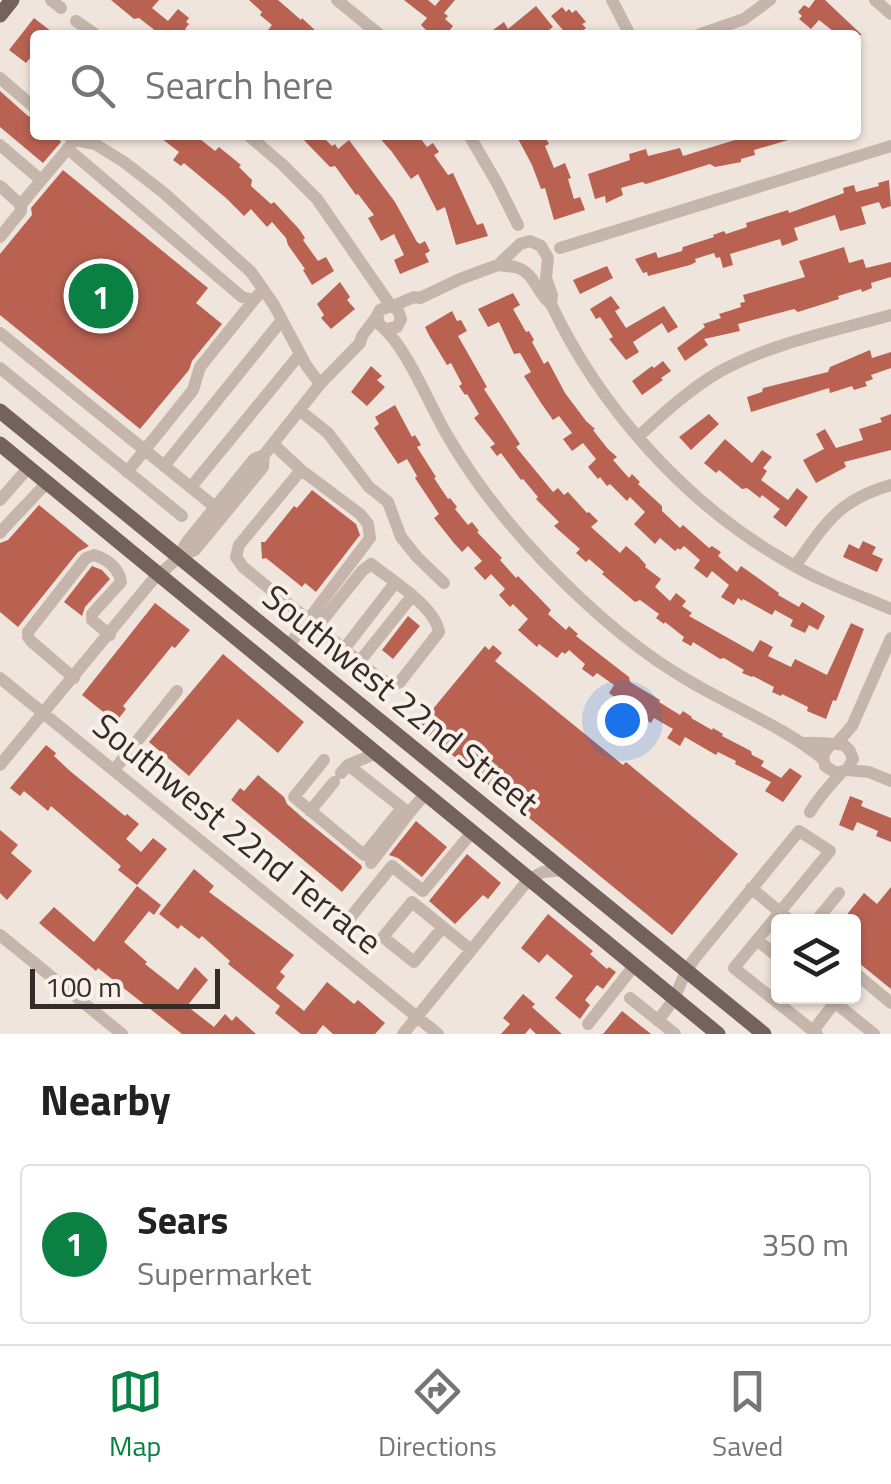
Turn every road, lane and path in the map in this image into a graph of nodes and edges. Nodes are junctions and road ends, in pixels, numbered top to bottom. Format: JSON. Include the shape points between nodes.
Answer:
{"nodes":[{"id":1,"x":12,"y":0,"type":"edge"},
{"id":2,"x":337,"y":0,"type":"edge"},
{"id":3,"x":612,"y":0,"type":"edge"},
{"id":4,"x":770,"y":0,"type":"edge"},
{"id":5,"x":875,"y":0,"type":"edge"},
{"id":6,"x":891,"y":14,"type":"edge"},
{"id":7,"x":0,"y":15,"type":"edge"},
{"id":8,"x":76,"y":21,"type":"dead end"},
{"id":9,"x":89,"y":30,"type":"edge"},
{"id":10,"x":374,"y":30,"type":"edge"},
{"id":11,"x":627,"y":30,"type":"edge"},
{"id":12,"x":712,"y":30,"type":"edge"},
{"id":13,"x":0,"y":78,"type":"edge"},
{"id":14,"x":30,"y":104,"type":"edge"},
{"id":15,"x":254,"y":140,"type":"edge"},
{"id":16,"x":472,"y":140,"type":"edge"},
{"id":17,"x":70,"y":142,"type":"edge"},
{"id":18,"x":0,"y":145,"type":"edge"},
{"id":19,"x":891,"y":146,"type":"edge"},
{"id":20,"x":41,"y":180,"type":"junction"},
{"id":21,"x":1,"y":188,"type":"edge"},
{"id":22,"x":22,"y":204,"type":"junction"},
{"id":23,"x":518,"y":225,"type":"dead end"},
{"id":24,"x":0,"y":238,"type":"edge"},
{"id":25,"x":560,"y":248,"type":"dead end"},
{"id":26,"x":498,"y":266,"type":"junction"},
{"id":27,"x":259,"y":294,"type":"junction"},
{"id":28,"x":550,"y":304,"type":"junction"},
{"id":29,"x":891,"y":315,"type":"edge"},
{"id":30,"x":389,"y":318,"type":"junction"},
{"id":31,"x":282,"y":320,"type":"junction"},
{"id":32,"x":0,"y":334,"type":"edge"},
{"id":33,"x":300,"y":354,"type":"junction"},
{"id":34,"x":0,"y":368,"type":"edge"},
{"id":35,"x":320,"y":384,"type":"junction"},
{"id":36,"x":299,"y":410,"type":"junction"},
{"id":37,"x":0,"y":411,"type":"edge"},
{"id":38,"x":639,"y":436,"type":"junction"},
{"id":39,"x":0,"y":444,"type":"edge"},
{"id":40,"x":144,"y":450,"type":"junction"},
{"id":41,"x":268,"y":450,"type":"junction"},
{"id":42,"x":164,"y":466,"type":"junction"},
{"id":43,"x":29,"y":467,"type":"junction"},
{"id":44,"x":302,"y":470,"type":"junction"},
{"id":45,"x":128,"y":472,"type":"junction"},
{"id":46,"x":48,"y":482,"type":"junction"},
{"id":47,"x":891,"y":485,"type":"edge"},
{"id":48,"x":191,"y":487,"type":"junction"},
{"id":49,"x":0,"y":500,"type":"edge"},
{"id":50,"x":215,"y":507,"type":"junction"},
{"id":51,"x":182,"y":516,"type":"dead end"},
{"id":52,"x":0,"y":533,"type":"edge"},
{"id":53,"x":179,"y":557,"type":"junction"},
{"id":54,"x":795,"y":566,"type":"junction"},
{"id":55,"x":158,"y":575,"type":"junction"},
{"id":56,"x":395,"y":583,"type":"junction"},
{"id":57,"x":444,"y":583,"type":"dead end"},
{"id":58,"x":412,"y":596,"type":"junction"},
{"id":59,"x":891,"y":609,"type":"edge"},
{"id":60,"x":314,"y":624,"type":"junction"},
{"id":61,"x":110,"y":634,"type":"junction"},
{"id":62,"x":891,"y":638,"type":"edge"},
{"id":63,"x":288,"y":646,"type":"junction"},
{"id":64,"x":344,"y":649,"type":"junction"},
{"id":65,"x":360,"y":662,"type":"junction"},
{"id":66,"x":0,"y":678,"type":"edge"},
{"id":67,"x":74,"y":678,"type":"junction"},
{"id":68,"x":177,"y":691,"type":"dead end"},
{"id":69,"x":43,"y":713,"type":"junction"},
{"id":70,"x":852,"y":726,"type":"junction"},
{"id":71,"x":804,"y":743,"type":"junction"},
{"id":72,"x":833,"y":744,"type":"junction"},
{"id":73,"x":377,"y":752,"type":"junction"},
{"id":74,"x":851,"y":753,"type":"junction"},
{"id":75,"x":324,"y":760,"type":"dead end"},
{"id":76,"x":824,"y":762,"type":"junction"},
{"id":77,"x":0,"y":766,"type":"edge"},
{"id":78,"x":114,"y":770,"type":"junction"},
{"id":79,"x":844,"y":772,"type":"junction"},
{"id":80,"x":869,"y":772,"type":"junction"},
{"id":81,"x":341,"y":773,"type":"junction"},
{"id":82,"x":891,"y":782,"type":"edge"},
{"id":83,"x":426,"y":792,"type":"junction"},
{"id":84,"x":821,"y":793,"type":"junction"},
{"id":85,"x":310,"y":811,"type":"junction"},
{"id":86,"x":405,"y":811,"type":"junction"},
{"id":87,"x":810,"y":812,"type":"dead end"},
{"id":88,"x":473,"y":831,"type":"junction"},
{"id":89,"x":371,"y":862,"type":"dead end"},
{"id":90,"x":563,"y":870,"type":"junction"},
{"id":91,"x":529,"y":879,"type":"junction"},
{"id":92,"x":751,"y":888,"type":"junction"},
{"id":93,"x":839,"y":893,"type":"dead end"},
{"id":94,"x":782,"y":914,"type":"edge"},
{"id":95,"x":788,"y":914,"type":"edge"},
{"id":96,"x":822,"y":914,"type":"edge"},
{"id":97,"x":350,"y":918,"type":"dead end"},
{"id":98,"x":443,"y":927,"type":"junction"},
{"id":99,"x":771,"y":929,"type":"edge"},
{"id":100,"x":0,"y":935,"type":"edge"},
{"id":101,"x":757,"y":940,"type":"junction"},
{"id":102,"x":470,"y":950,"type":"junction"},
{"id":103,"x":771,"y":951,"type":"edge"},
{"id":104,"x":634,"y":966,"type":"junction"},
{"id":105,"x":686,"y":971,"type":"junction"},
{"id":106,"x":861,"y":980,"type":"edge"},
{"id":107,"x":630,"y":998,"type":"dead end"},
{"id":108,"x":674,"y":999,"type":"junction"},
{"id":109,"x":891,"y":1003,"type":"edge"},
{"id":110,"x":831,"y":1004,"type":"edge"},
{"id":111,"x":840,"y":1004,"type":"edge"},
{"id":112,"x":417,"y":1017,"type":"junction"},
{"id":113,"x":658,"y":1021,"type":"junction"},
{"id":114,"x":588,"y":1024,"type":"dead end"},
{"id":115,"x":815,"y":1032,"type":"edge"},
{"id":116,"x":122,"y":1034,"type":"edge"},
{"id":117,"x":403,"y":1034,"type":"edge"},
{"id":118,"x":438,"y":1034,"type":"edge"},
{"id":119,"x":675,"y":1034,"type":"edge"},
{"id":120,"x":718,"y":1034,"type":"edge"},
{"id":121,"x":764,"y":1034,"type":"edge"},
{"id":122,"x":874,"y":1034,"type":"edge"}],
"edges":[{"from":1,"to":7,"type":"main road"},
{"from":2,"to":10,"type":"street"},
{"from":3,"to":11,"type":"street"},
{"from":4,"to":12,"type":"street"},
{"from":5,"to":6,"type":"street"},
{"from":8,"to":9,"type":"street"},
{"from":13,"to":14,"type":"street"},
{"from":15,"to":30,"type":"street","via":[[317,198],[379,288]]},
{"from":16,"to":23,"type":"street"},
{"from":17,"to":20,"type":"street"},
{"from":17,"to":27,"type":"street","via":[[242,297]]},
{"from":17,"to":27,"type":"street","via":[[94,144],[137,172],[251,272]]},
{"from":18,"to":20,"type":"street"},
{"from":19,"to":25,"type":"street"},
{"from":20,"to":22,"type":"street"},
{"from":21,"to":22,"type":"street"},
{"from":22,"to":24,"type":"street"},
{"from":26,"to":28,"type":"street","via":[[531,276]]},
{"from":26,"to":28,"type":"street","via":[[526,241],[544,249]]},
{"from":26,"to":30,"type":"street","via":[[414,297]]},
{"from":27,"to":31,"type":"street"},
{"from":27,"to":40,"type":"street"},
{"from":28,"to":38,"type":"street"},
{"from":29,"to":38,"type":"street","via":[[728,368]]},
{"from":30,"to":35,"type":"street","via":[[362,336]]},
{"from":30,"to":71,"type":"street","via":[[469,470],[560,579],[672,670]]},
{"from":31,"to":33,"type":"street"},
{"from":31,"to":42,"type":"street"},
{"from":32,"to":40,"type":"street"},
{"from":33,"to":35,"type":"street"},
{"from":33,"to":48,"type":"street"},
{"from":34,"to":45,"type":"street"},
{"from":35,"to":36,"type":"street"},
{"from":36,"to":41,"type":"street"},
{"from":36,"to":57,"type":"street","via":[[388,502],[401,537]]},
{"from":37,"to":53,"type":"main road","name":"Southwest 22nd Street"},
{"from":38,"to":54,"type":"street","via":[[696,495]]},
{"from":39,"to":43,"type":"main road","name":"Southwest 22nd Street"},
{"from":40,"to":42,"type":"street"},
{"from":40,"to":45,"type":"street"},
{"from":41,"to":44,"type":"street"},
{"from":41,"to":50,"type":"street"},
{"from":41,"to":53,"type":"street","via":[[262,467],[206,536]]},
{"from":42,"to":48,"type":"street"},
{"from":43,"to":46,"type":"main road","name":"Southwest 22nd Street"},
{"from":43,"to":49,"type":"street"},
{"from":44,"to":60,"type":"street","via":[[360,514],[370,538]]},
{"from":44,"to":60,"type":"street","via":[[236,557]]},
{"from":45,"to":51,"type":"street"},
{"from":46,"to":52,"type":"street"},
{"from":46,"to":55,"type":"main road","name":"Southwest 22nd Street"},
{"from":47,"to":54,"type":"street","via":[[844,505]]},
{"from":48,"to":50,"type":"street"},
{"from":50,"to":53,"type":"street"},
{"from":53,"to":55,"type":"street"},
{"from":53,"to":63,"type":"main road","name":"Southwest 22nd Street"},
{"from":54,"to":59,"type":"street"},
{"from":55,"to":61,"type":"street"},
{"from":55,"to":73,"type":"main road","name":"Southwest 22nd Street"},
{"from":56,"to":58,"type":"street"},
{"from":56,"to":60,"type":"street","via":[[371,564]]},
{"from":56,"to":64,"type":"street"},
{"from":58,"to":65,"type":"street"},
{"from":58,"to":65,"type":"street","via":[[439,632],[400,682],[385,682]]},
{"from":60,"to":63,"type":"street"},
{"from":60,"to":64,"type":"street"},
{"from":61,"to":67,"type":"street"},
{"from":61,"to":67,"type":"street","via":[[92,614],[121,582],[120,574],[94,555],[28,632]]},
{"from":62,"to":70,"type":"street"},
{"from":63,"to":90,"type":"main road","name":"Southwest 22nd Street"},
{"from":64,"to":65,"type":"street"},
{"from":66,"to":69,"type":"street","name":"Southwest 22nd Terrace"},
{"from":67,"to":69,"type":"street"},
{"from":68,"to":78,"type":"street"},
{"from":69,"to":77,"type":"street"},
{"from":69,"to":78,"type":"street","name":"Southwest 22nd Terrace"},
{"from":70,"to":72,"type":"street"},
{"from":70,"to":74,"type":"street"},
{"from":71,"to":72,"type":"street"},
{"from":71,"to":76,"type":"street"},
{"from":72,"to":74,"type":"street"},
{"from":72,"to":76,"type":"street"},
{"from":73,"to":81,"type":"street"},
{"from":73,"to":83,"type":"main road","name":"Southwest 22nd Street"},
{"from":74,"to":79,"type":"street"},
{"from":74,"to":80,"type":"street"},
{"from":75,"to":85,"type":"street","via":[[294,797]]},
{"from":76,"to":79,"type":"street","via":[[832,772]]},
{"from":76,"to":84,"type":"street"},
{"from":78,"to":112,"type":"street","name":"Southwest 22nd Terrace"},
{"from":79,"to":80,"type":"street"},
{"from":79,"to":84,"type":"street"},
{"from":80,"to":82,"type":"street"},
{"from":81,"to":85,"type":"street"},
{"from":81,"to":86,"type":"street"},
{"from":83,"to":86,"type":"street"},
{"from":83,"to":88,"type":"main road","name":"Southwest 22nd Street"},
{"from":84,"to":87,"type":"street"},
{"from":85,"to":86,"type":"street","via":[[364,855]]},
{"from":86,"to":89,"type":"street"},
{"from":88,"to":91,"type":"main road","name":"Southwest 22nd Street"},
{"from":88,"to":97,"type":"street","via":[[424,892],[392,866]]},
{"from":90,"to":91,"type":"street"},
{"from":90,"to":105,"type":"main road","name":"Southwest 22nd Street"},
{"from":91,"to":102,"type":"street"},
{"from":91,"to":104,"type":"main road","name":"Southwest 22nd Street"},
{"from":92,"to":94,"type":"street"},
{"from":92,"to":95,"type":"street","via":[[799,831],[830,851]]},
{"from":92,"to":105,"type":"street"},
{"from":93,"to":96,"type":"street"},
{"from":98,"to":98,"type":"street","via":[[412,902],[383,937],[414,962]]},
{"from":98,"to":102,"type":"street"},
{"from":99,"to":101,"type":"street"},
{"from":100,"to":116,"type":"street"},
{"from":101,"to":103,"type":"street"},
{"from":101,"to":115,"type":"street","via":[[734,968]]},
{"from":102,"to":112,"type":"street"},
{"from":104,"to":108,"type":"main road","name":"Southwest 22nd Street"},
{"from":104,"to":114,"type":"street"},
{"from":105,"to":108,"type":"street"},
{"from":105,"to":121,"type":"main road","name":"Southwest 22nd Street"},
{"from":106,"to":109,"type":"street"},
{"from":107,"to":113,"type":"street"},
{"from":108,"to":113,"type":"street"},
{"from":108,"to":120,"type":"main road","name":"Southwest 22nd Street"},
{"from":110,"to":115,"type":"street"},
{"from":111,"to":122,"type":"street"},
{"from":112,"to":117,"type":"street"},
{"from":112,"to":118,"type":"street","name":"Southwest 22nd Terrace"},
{"from":113,"to":119,"type":"street"}]}
